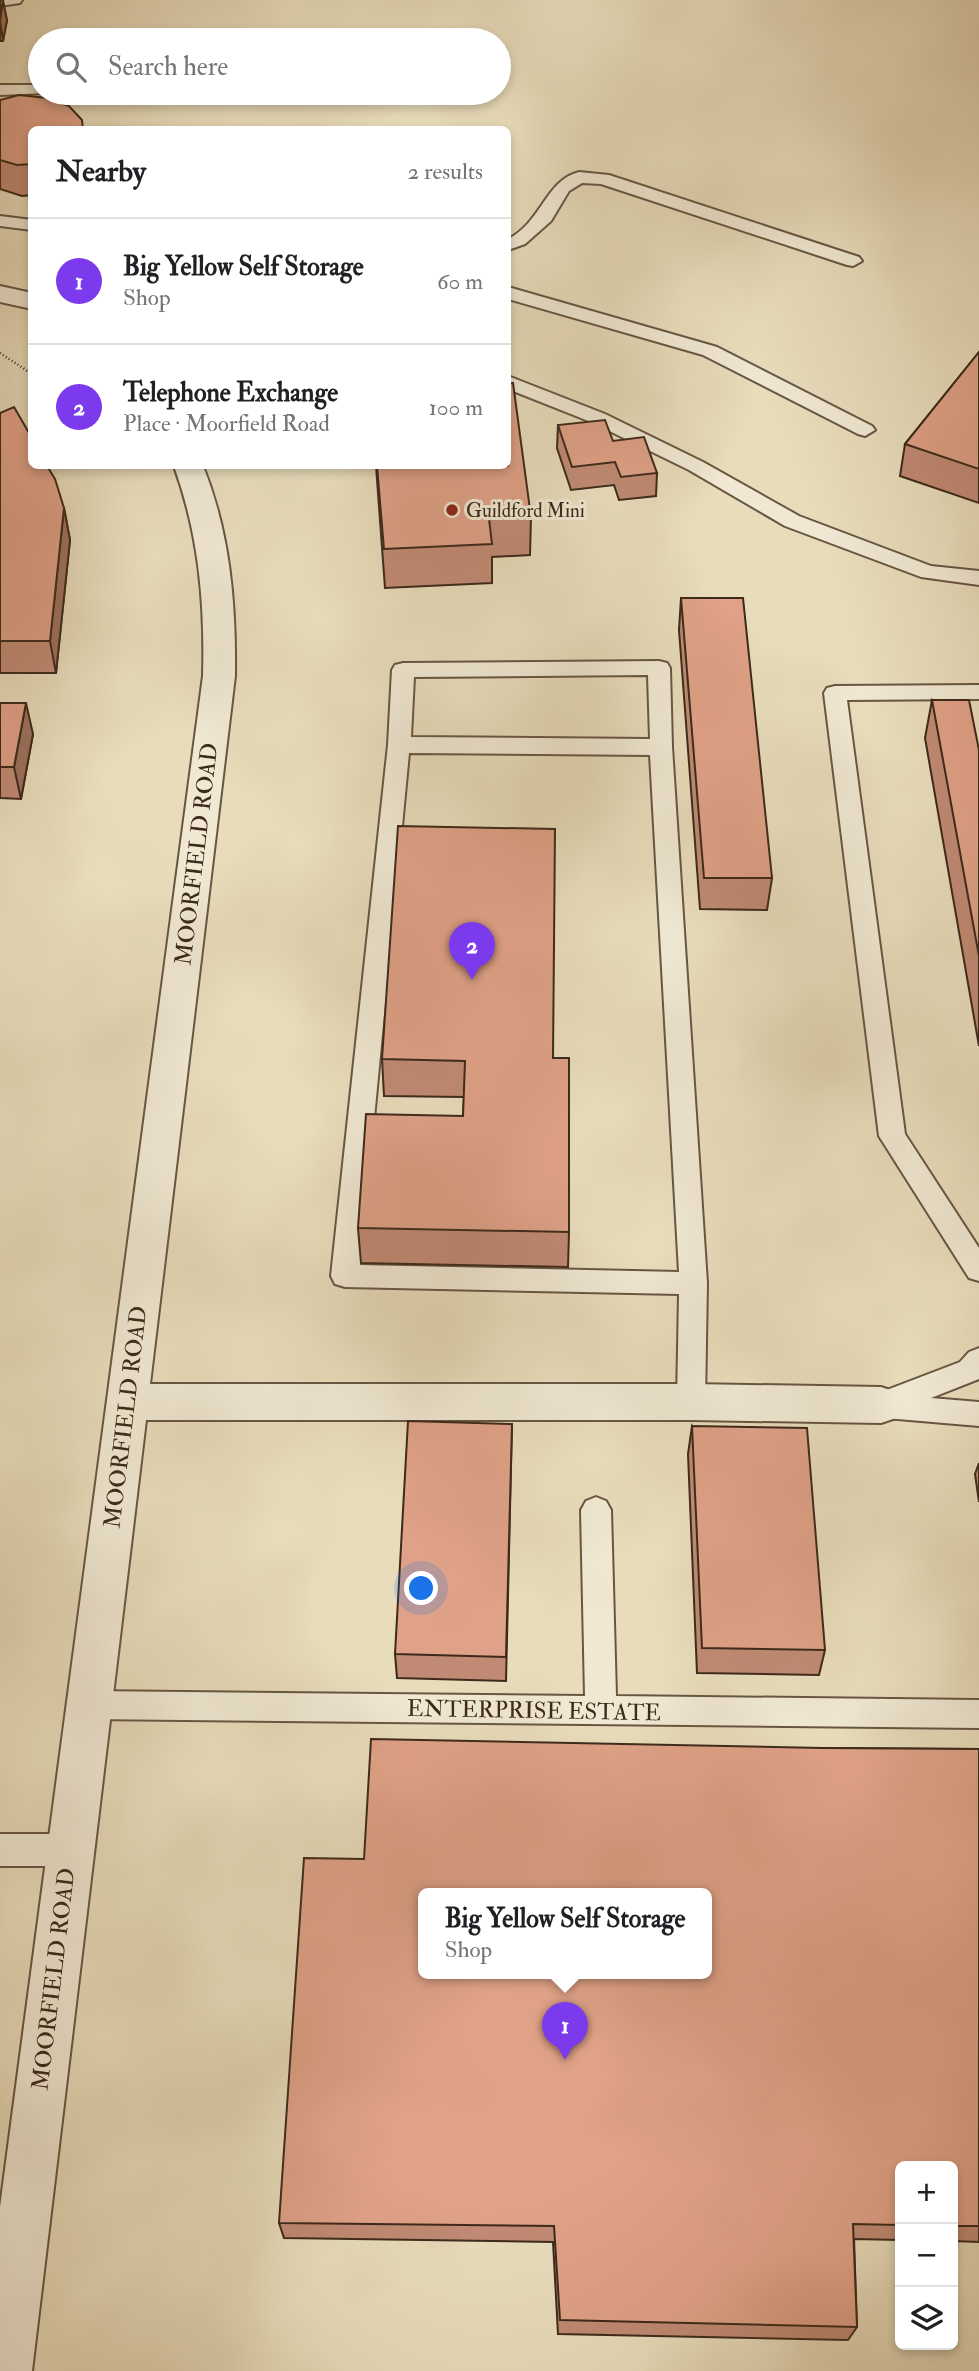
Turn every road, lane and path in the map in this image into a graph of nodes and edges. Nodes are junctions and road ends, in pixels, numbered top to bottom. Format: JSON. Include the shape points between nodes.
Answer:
{"nodes":[{"id":1,"x":13,"y":0,"type":"edge"},
{"id":2,"x":0,"y":1,"type":"edge"},
{"id":3,"x":0,"y":90,"type":"edge"},
{"id":4,"x":28,"y":90,"type":"edge"},
{"id":5,"x":0,"y":221,"type":"edge"},
{"id":6,"x":28,"y":224,"type":"edge"},
{"id":7,"x":511,"y":244,"type":"edge"},
{"id":8,"x":853,"y":261,"type":"dead end"},
{"id":9,"x":0,"y":294,"type":"edge"},
{"id":10,"x":511,"y":294,"type":"edge"},
{"id":11,"x":28,"y":300,"type":"edge"},
{"id":12,"x":0,"y":353,"type":"edge"},
{"id":13,"x":28,"y":371,"type":"edge"},
{"id":14,"x":511,"y":384,"type":"edge"},
{"id":15,"x":865,"y":430,"type":"dead end"},
{"id":16,"x":191,"y":469,"type":"edge"},
{"id":17,"x":979,"y":578,"type":"edge"},
{"id":18,"x":979,"y":692,"type":"edge"},
{"id":19,"x":399,"y":745,"type":"junction"},
{"id":20,"x":661,"y":747,"type":"junction"},
{"id":21,"x":979,"y":1270,"type":"edge"},
{"id":22,"x":693,"y":1283,"type":"junction"},
{"id":23,"x":979,"y":1360,"type":"edge"},
{"id":24,"x":127,"y":1402,"type":"junction"},
{"id":25,"x":691,"y":1402,"type":"junction"},
{"id":26,"x":881,"y":1405,"type":"junction"},
{"id":27,"x":979,"y":1414,"type":"edge"},
{"id":28,"x":596,"y":1510,"type":"dead end"},
{"id":29,"x":88,"y":1705,"type":"junction"},
{"id":30,"x":601,"y":1710,"type":"junction"},
{"id":31,"x":979,"y":1714,"type":"edge"},
{"id":32,"x":0,"y":1850,"type":"edge"},
{"id":33,"x":69,"y":1850,"type":"junction"},
{"id":34,"x":3,"y":2365,"type":"edge"}],
"edges":[{"from":1,"to":2,"type":"lane"},
{"from":3,"to":4,"type":"lane"},
{"from":5,"to":6,"type":"lane"},
{"from":7,"to":8,"type":"lane","via":[[545,216],[562,188],[579,177],[603,179]]},
{"from":9,"to":11,"type":"street"},
{"from":10,"to":15,"type":"lane","via":[[710,351]]},
{"from":12,"to":13,"type":"path"},
{"from":14,"to":17,"type":"lane","via":[[598,418],[696,466],[792,521],[928,572]]},
{"from":16,"to":24,"type":"street","name":"MOORFIELD ROAD","via":[[213,541],[221,613],[219,676]]},
{"from":18,"to":21,"type":"lane","via":[[835,693],[892,1136]]},
{"from":19,"to":20,"type":"lane"},
{"from":19,"to":20,"type":"lane","via":[[403,670],[659,668]]},
{"from":19,"to":22,"type":"lane","via":[[345,1276]]},
{"from":20,"to":22,"type":"lane"},
{"from":22,"to":25,"type":"lane"},
{"from":23,"to":26,"type":"lane","via":[[970,1370]]},
{"from":24,"to":25,"type":"street"},
{"from":24,"to":29,"type":"street","name":"MOORFIELD ROAD"},
{"from":25,"to":26,"type":"street"},
{"from":26,"to":27,"type":"lane"},
{"from":28,"to":30,"type":"lane"},
{"from":29,"to":30,"type":"lane","name":"ENTERPRISE ESTATE"},
{"from":29,"to":33,"type":"street","name":"MOORFIELD ROAD"},
{"from":30,"to":31,"type":"lane","name":"ENTERPRISE ESTATE"},
{"from":32,"to":33,"type":"lane"},
{"from":33,"to":34,"type":"street","name":"MOORFIELD ROAD"}]}
